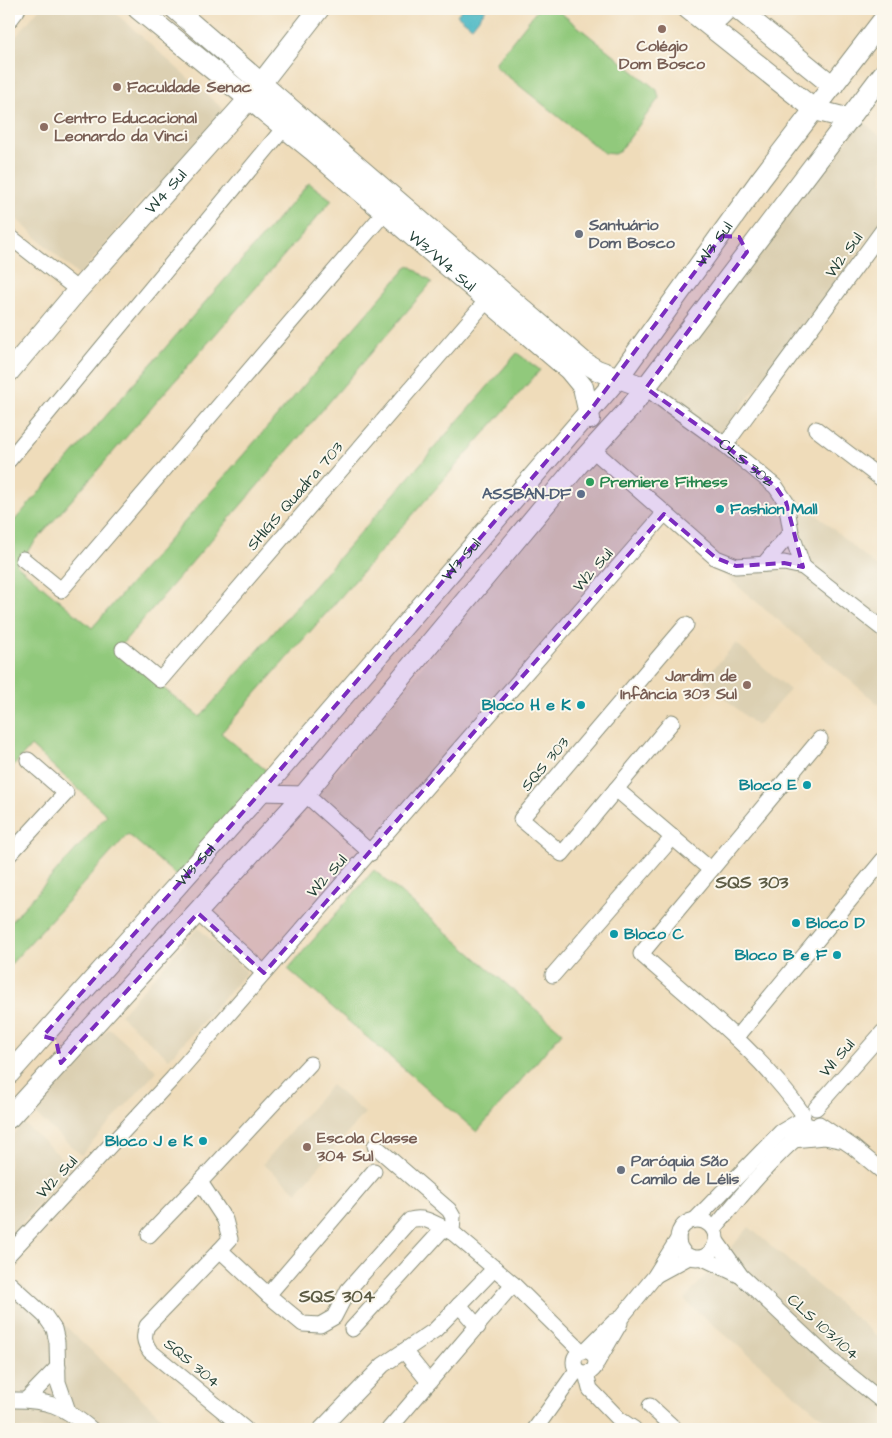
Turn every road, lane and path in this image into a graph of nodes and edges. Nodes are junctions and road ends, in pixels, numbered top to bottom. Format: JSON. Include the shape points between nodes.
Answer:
{"nodes":[{"id":1,"x":14,"y":9,"type":"edge"},
{"id":2,"x":138,"y":9,"type":"edge"},
{"id":3,"x":175,"y":9,"type":"edge"},
{"id":4,"x":318,"y":9,"type":"edge"},
{"id":5,"x":688,"y":9,"type":"edge"},
{"id":6,"x":727,"y":9,"type":"edge"},
{"id":7,"x":743,"y":12,"type":"edge"},
{"id":8,"x":9,"y":17,"type":"edge"},
{"id":9,"x":704,"y":21,"type":"junction"},
{"id":10,"x":881,"y":27,"type":"edge"},
{"id":11,"x":728,"y":40,"type":"junction"},
{"id":12,"x":883,"y":74,"type":"edge"},
{"id":13,"x":262,"y":83,"type":"junction"},
{"id":14,"x":833,"y":86,"type":"junction"},
{"id":15,"x":248,"y":100,"type":"junction"},
{"id":16,"x":815,"y":110,"type":"junction"},
{"id":17,"x":850,"y":120,"type":"junction"},
{"id":18,"x":284,"y":128,"type":"junction"},
{"id":19,"x":385,"y":212,"type":"junction"},
{"id":20,"x":883,"y":230,"type":"edge"},
{"id":21,"x":9,"y":236,"type":"edge"},
{"id":22,"x":722,"y":236,"type":"junction"},
{"id":23,"x":441,"y":249,"type":"junction"},
{"id":24,"x":747,"y":252,"type":"junction"},
{"id":25,"x":78,"y":290,"type":"junction"},
{"id":26,"x":488,"y":299,"type":"junction"},
{"id":27,"x":537,"y":332,"type":"junction"},
{"id":28,"x":9,"y":372,"type":"edge"},
{"id":29,"x":618,"y":378,"type":"junction"},
{"id":30,"x":646,"y":388,"type":"junction"},
{"id":31,"x":589,"y":412,"type":"junction"},
{"id":32,"x":816,"y":429,"type":"dead end"},
{"id":33,"x":725,"y":445,"type":"junction"},
{"id":34,"x":592,"y":449,"type":"junction"},
{"id":35,"x":9,"y":460,"type":"edge"},
{"id":36,"x":883,"y":480,"type":"edge"},
{"id":37,"x":664,"y":514,"type":"junction"},
{"id":38,"x":791,"y":532,"type":"junction"},
{"id":39,"x":23,"y":559,"type":"dead end"},
{"id":40,"x":764,"y":564,"type":"junction"},
{"id":41,"x":804,"y":567,"type":"junction"},
{"id":42,"x":448,"y":576,"type":"junction"},
{"id":43,"x":462,"y":604,"type":"junction"},
{"id":44,"x":686,"y":625,"type":"dead end"},
{"id":45,"x":883,"y":628,"type":"edge"},
{"id":46,"x":123,"y":649,"type":"dead end"},
{"id":47,"x":672,"y":722,"type":"dead end"},
{"id":48,"x":820,"y":739,"type":"dead end"},
{"id":49,"x":28,"y":760,"type":"dead end"},
{"id":50,"x":616,"y":789,"type":"junction"},
{"id":51,"x":260,"y":793,"type":"junction"},
{"id":52,"x":306,"y":794,"type":"junction"},
{"id":53,"x":673,"y":838,"type":"junction"},
{"id":54,"x":371,"y":853,"type":"junction"},
{"id":55,"x":9,"y":855,"type":"edge"},
{"id":56,"x":883,"y":860,"type":"edge"},
{"id":57,"x":711,"y":870,"type":"junction"},
{"id":58,"x":198,"y":912,"type":"junction"},
{"id":59,"x":264,"y":974,"type":"junction"},
{"id":60,"x":553,"y":975,"type":"dead end"},
{"id":61,"x":883,"y":1032,"type":"edge"},
{"id":62,"x":43,"y":1036,"type":"junction"},
{"id":63,"x":736,"y":1038,"type":"junction"},
{"id":64,"x":883,"y":1042,"type":"edge"},
{"id":65,"x":61,"y":1063,"type":"junction"},
{"id":66,"x":310,"y":1064,"type":"dead end"},
{"id":67,"x":9,"y":1074,"type":"edge"},
{"id":68,"x":813,"y":1116,"type":"junction"},
{"id":69,"x":9,"y":1118,"type":"edge"},
{"id":70,"x":793,"y":1140,"type":"junction"},
{"id":71,"x":843,"y":1141,"type":"junction"},
{"id":72,"x":375,"y":1146,"type":"dead end"},
{"id":73,"x":374,"y":1171,"type":"dead end"},
{"id":74,"x":883,"y":1172,"type":"edge"},
{"id":75,"x":200,"y":1182,"type":"junction"},
{"id":76,"x":695,"y":1220,"type":"junction"},
{"id":77,"x":448,"y":1230,"type":"junction"},
{"id":78,"x":149,"y":1235,"type":"dead end"},
{"id":79,"x":715,"y":1235,"type":"junction"},
{"id":80,"x":678,"y":1240,"type":"junction"},
{"id":81,"x":220,"y":1250,"type":"junction"},
{"id":82,"x":9,"y":1254,"type":"edge"},
{"id":83,"x":696,"y":1257,"type":"junction"},
{"id":84,"x":495,"y":1268,"type":"junction"},
{"id":85,"x":655,"y":1276,"type":"junction"},
{"id":86,"x":741,"y":1276,"type":"junction"},
{"id":87,"x":9,"y":1283,"type":"edge"},
{"id":88,"x":513,"y":1284,"type":"junction"},
{"id":89,"x":475,"y":1290,"type":"junction"},
{"id":90,"x":268,"y":1295,"type":"junction"},
{"id":91,"x":459,"y":1305,"type":"junction"},
{"id":92,"x":495,"y":1306,"type":"junction"},
{"id":93,"x":478,"y":1327,"type":"junction"},
{"id":94,"x":352,"y":1329,"type":"dead end"},
{"id":95,"x":404,"y":1351,"type":"junction"},
{"id":96,"x":583,"y":1362,"type":"junction"},
{"id":97,"x":58,"y":1367,"type":"junction"},
{"id":98,"x":429,"y":1382,"type":"junction"},
{"id":99,"x":27,"y":1399,"type":"junction"},
{"id":100,"x":9,"y":1400,"type":"edge"},
{"id":101,"x":883,"y":1402,"type":"edge"},
{"id":102,"x":650,"y":1406,"type":"dead end"},
{"id":103,"x":68,"y":1410,"type":"junction"},
{"id":104,"x":91,"y":1429,"type":"edge"},
{"id":105,"x":245,"y":1429,"type":"edge"},
{"id":106,"x":321,"y":1429,"type":"edge"},
{"id":107,"x":388,"y":1429,"type":"edge"},
{"id":108,"x":535,"y":1429,"type":"edge"},
{"id":109,"x":634,"y":1429,"type":"edge"},
{"id":110,"x":675,"y":1429,"type":"edge"}],
"edges":[{"from":1,"to":8,"type":"main road"},
{"from":2,"to":15,"type":"main road","name":"W3/W4 Sul"},
{"from":3,"to":13,"type":"main road","name":"W3/W4 Sul"},
{"from":4,"to":13,"type":"main road","name":"W4 Sul"},
{"from":5,"to":9,"type":"main road"},
{"from":6,"to":9,"type":"main road","via":[[719,16]]},
{"from":7,"to":11,"type":"main road","via":[[730,26]]},
{"from":7,"to":14,"type":"main road"},
{"from":9,"to":11,"type":"main road"},
{"from":10,"to":14,"type":"main road","name":"W3 Sul"},
{"from":11,"to":16,"type":"main road"},
{"from":12,"to":17,"type":"main road","name":"W3 Sul"},
{"from":13,"to":15,"type":"main road","name":"W4 Sul"},
{"from":13,"to":23,"type":"main road","name":"W3/W4 Sul"},
{"from":14,"to":16,"type":"main road","name":"W3 Sul"},
{"from":15,"to":18,"type":"main road","name":"W3/W4 Sul"},
{"from":15,"to":25,"type":"main road","name":"W4 Sul"},
{"from":16,"to":17,"type":"main road"},
{"from":16,"to":22,"type":"main road","name":"W3 Sul"},
{"from":17,"to":24,"type":"main road","name":"W3 Sul"},
{"from":18,"to":19,"type":"main road","name":"W3/W4 Sul"},
{"from":18,"to":35,"type":"street"},
{"from":19,"to":23,"type":"main road","name":"W3/W4 Sul"},
{"from":19,"to":39,"type":"street","via":[[62,590]]},
{"from":20,"to":33,"type":"street","name":"W2 Sul"},
{"from":21,"to":25,"type":"street"},
{"from":22,"to":24,"type":"main road","via":[[739,237]]},
{"from":22,"to":29,"type":"main road","name":"W3 Sul"},
{"from":23,"to":26,"type":"main road","name":"W3/W4 Sul"},
{"from":23,"to":27,"type":"main road","name":"W3/W4 Sul"},
{"from":24,"to":30,"type":"main road","name":"W3 Sul"},
{"from":25,"to":28,"type":"main road","name":"W4 Sul"},
{"from":26,"to":27,"type":"main road","name":"W3/W4 Sul"},
{"from":26,"to":46,"type":"street","name":"SHIGS Quadra 703","via":[[160,680]]},
{"from":27,"to":29,"type":"main road","name":"W3/W4 Sul","via":[[597,370]]},
{"from":27,"to":31,"type":"main road","name":"W3/W4 Sul","via":[[583,387]]},
{"from":29,"to":30,"type":"main road","name":"W3/W4 Sul"},
{"from":29,"to":31,"type":"main road","name":"W3 Sul"},
{"from":30,"to":33,"type":"street","name":"CLS 302"},
{"from":30,"to":34,"type":"main road","name":"W3 Sul"},
{"from":31,"to":34,"type":"main road","name":"W3/W4 Sul"},
{"from":31,"to":42,"type":"main road","name":"W3 Sul"},
{"from":32,"to":36,"type":"street"},
{"from":33,"to":38,"type":"street","name":"CLS 302","via":[[776,487],[786,502]]},
{"from":34,"to":37,"type":"street"},
{"from":34,"to":43,"type":"main road","name":"W3 Sul"},
{"from":37,"to":40,"type":"street","via":[[716,558],[736,566]]},
{"from":37,"to":54,"type":"street","name":"W2 Sul"},
{"from":38,"to":40,"type":"street"},
{"from":38,"to":41,"type":"street","name":"CLS 302"},
{"from":40,"to":41,"type":"street"},
{"from":41,"to":45,"type":"street"},
{"from":42,"to":43,"type":"main road","via":[[450,595]]},
{"from":42,"to":51,"type":"main road","name":"W3 Sul"},
{"from":43,"to":52,"type":"main road","name":"W3 Sul"},
{"from":44,"to":50,"type":"street","name":"SQS 303","via":[[521,819],[562,854]]},
{"from":47,"to":50,"type":"street","name":"SQS 303"},
{"from":48,"to":57,"type":"street"},
{"from":49,"to":55,"type":"street","via":[[66,793]]},
{"from":50,"to":53,"type":"street"},
{"from":51,"to":52,"type":"street"},
{"from":51,"to":62,"type":"main road","name":"W3 Sul"},
{"from":52,"to":54,"type":"street"},
{"from":52,"to":58,"type":"main road","name":"W3 Sul"},
{"from":53,"to":57,"type":"street"},
{"from":53,"to":60,"type":"street"},
{"from":54,"to":59,"type":"street","name":"W2 Sul"},
{"from":56,"to":63,"type":"street"},
{"from":57,"to":63,"type":"street","via":[[641,954]]},
{"from":58,"to":59,"type":"street"},
{"from":58,"to":65,"type":"main road","name":"W3 Sul"},
{"from":59,"to":82,"type":"street","name":"W2 Sul","via":[[173,1078]]},
{"from":61,"to":68,"type":"street","name":"W1 Sul"},
{"from":62,"to":65,"type":"main road","via":[[57,1042]]},
{"from":62,"to":67,"type":"main road","name":"W3 Sul"},
{"from":63,"to":68,"type":"street"},
{"from":64,"to":68,"type":"street","name":"W1 Sul"},
{"from":65,"to":69,"type":"main road","name":"W3 Sul"},
{"from":66,"to":75,"type":"street"},
{"from":68,"to":70,"type":"street","name":"W1 Sul"},
{"from":68,"to":71,"type":"street"},
{"from":68,"to":76,"type":"street","name":"W1 Sul","via":[[781,1132]]},
{"from":70,"to":71,"type":"street","via":[[824,1136]]},
{"from":70,"to":79,"type":"street","name":"W1 Sul"},
{"from":71,"to":74,"type":"street"},
{"from":72,"to":77,"type":"street","via":[[449,1210],[453,1217]]},
{"from":73,"to":90,"type":"street"},
{"from":75,"to":78,"type":"street"},
{"from":75,"to":81,"type":"street","name":"SQS 304","via":[[225,1220],[230,1239]]},
{"from":76,"to":79,"type":"street","via":[[703,1220]]},
{"from":76,"to":80,"type":"street","via":[[683,1226]]},
{"from":77,"to":84,"type":"street"},
{"from":77,"to":90,"type":"street","via":[[428,1220],[410,1220],[348,1290],[334,1316],[320,1325],[303,1324]]},
{"from":77,"to":94,"type":"street"},
{"from":79,"to":83,"type":"street","via":[[714,1249]]},
{"from":79,"to":86,"type":"street","name":"CLS 103/104"},
{"from":80,"to":83,"type":"street","via":[[679,1246]]},
{"from":80,"to":85,"type":"street"},
{"from":81,"to":90,"type":"street"},
{"from":81,"to":105,"type":"street","name":"SQS 304","via":[[146,1326],[145,1343],[150,1351]]},
{"from":83,"to":85,"type":"street"},
{"from":83,"to":86,"type":"street","name":"CLS 103/104"},
{"from":84,"to":88,"type":"street"},
{"from":84,"to":89,"type":"street"},
{"from":85,"to":96,"type":"street"},
{"from":86,"to":101,"type":"street","name":"CLS 103/104","via":[[826,1356]]},
{"from":87,"to":97,"type":"street","via":[[45,1316],[54,1329],[58,1342]]},
{"from":88,"to":92,"type":"street"},
{"from":88,"to":96,"type":"street","via":[[551,1322]]},
{"from":89,"to":91,"type":"street"},
{"from":89,"to":92,"type":"street"},
{"from":91,"to":93,"type":"street"},
{"from":91,"to":95,"type":"street","via":[[435,1330]]},
{"from":92,"to":93,"type":"street"},
{"from":93,"to":98,"type":"street"},
{"from":95,"to":98,"type":"street"},
{"from":95,"to":106,"type":"street","via":[[383,1365]]},
{"from":96,"to":108,"type":"street"},
{"from":96,"to":109,"type":"street","via":[[590,1389],[619,1419]]},
{"from":97,"to":99,"type":"street"},
{"from":97,"to":103,"type":"street","via":[[58,1382]]},
{"from":98,"to":107,"type":"street"},
{"from":99,"to":100,"type":"street"},
{"from":99,"to":103,"type":"street"},
{"from":102,"to":110,"type":"street"},
{"from":103,"to":104,"type":"street"}]}
